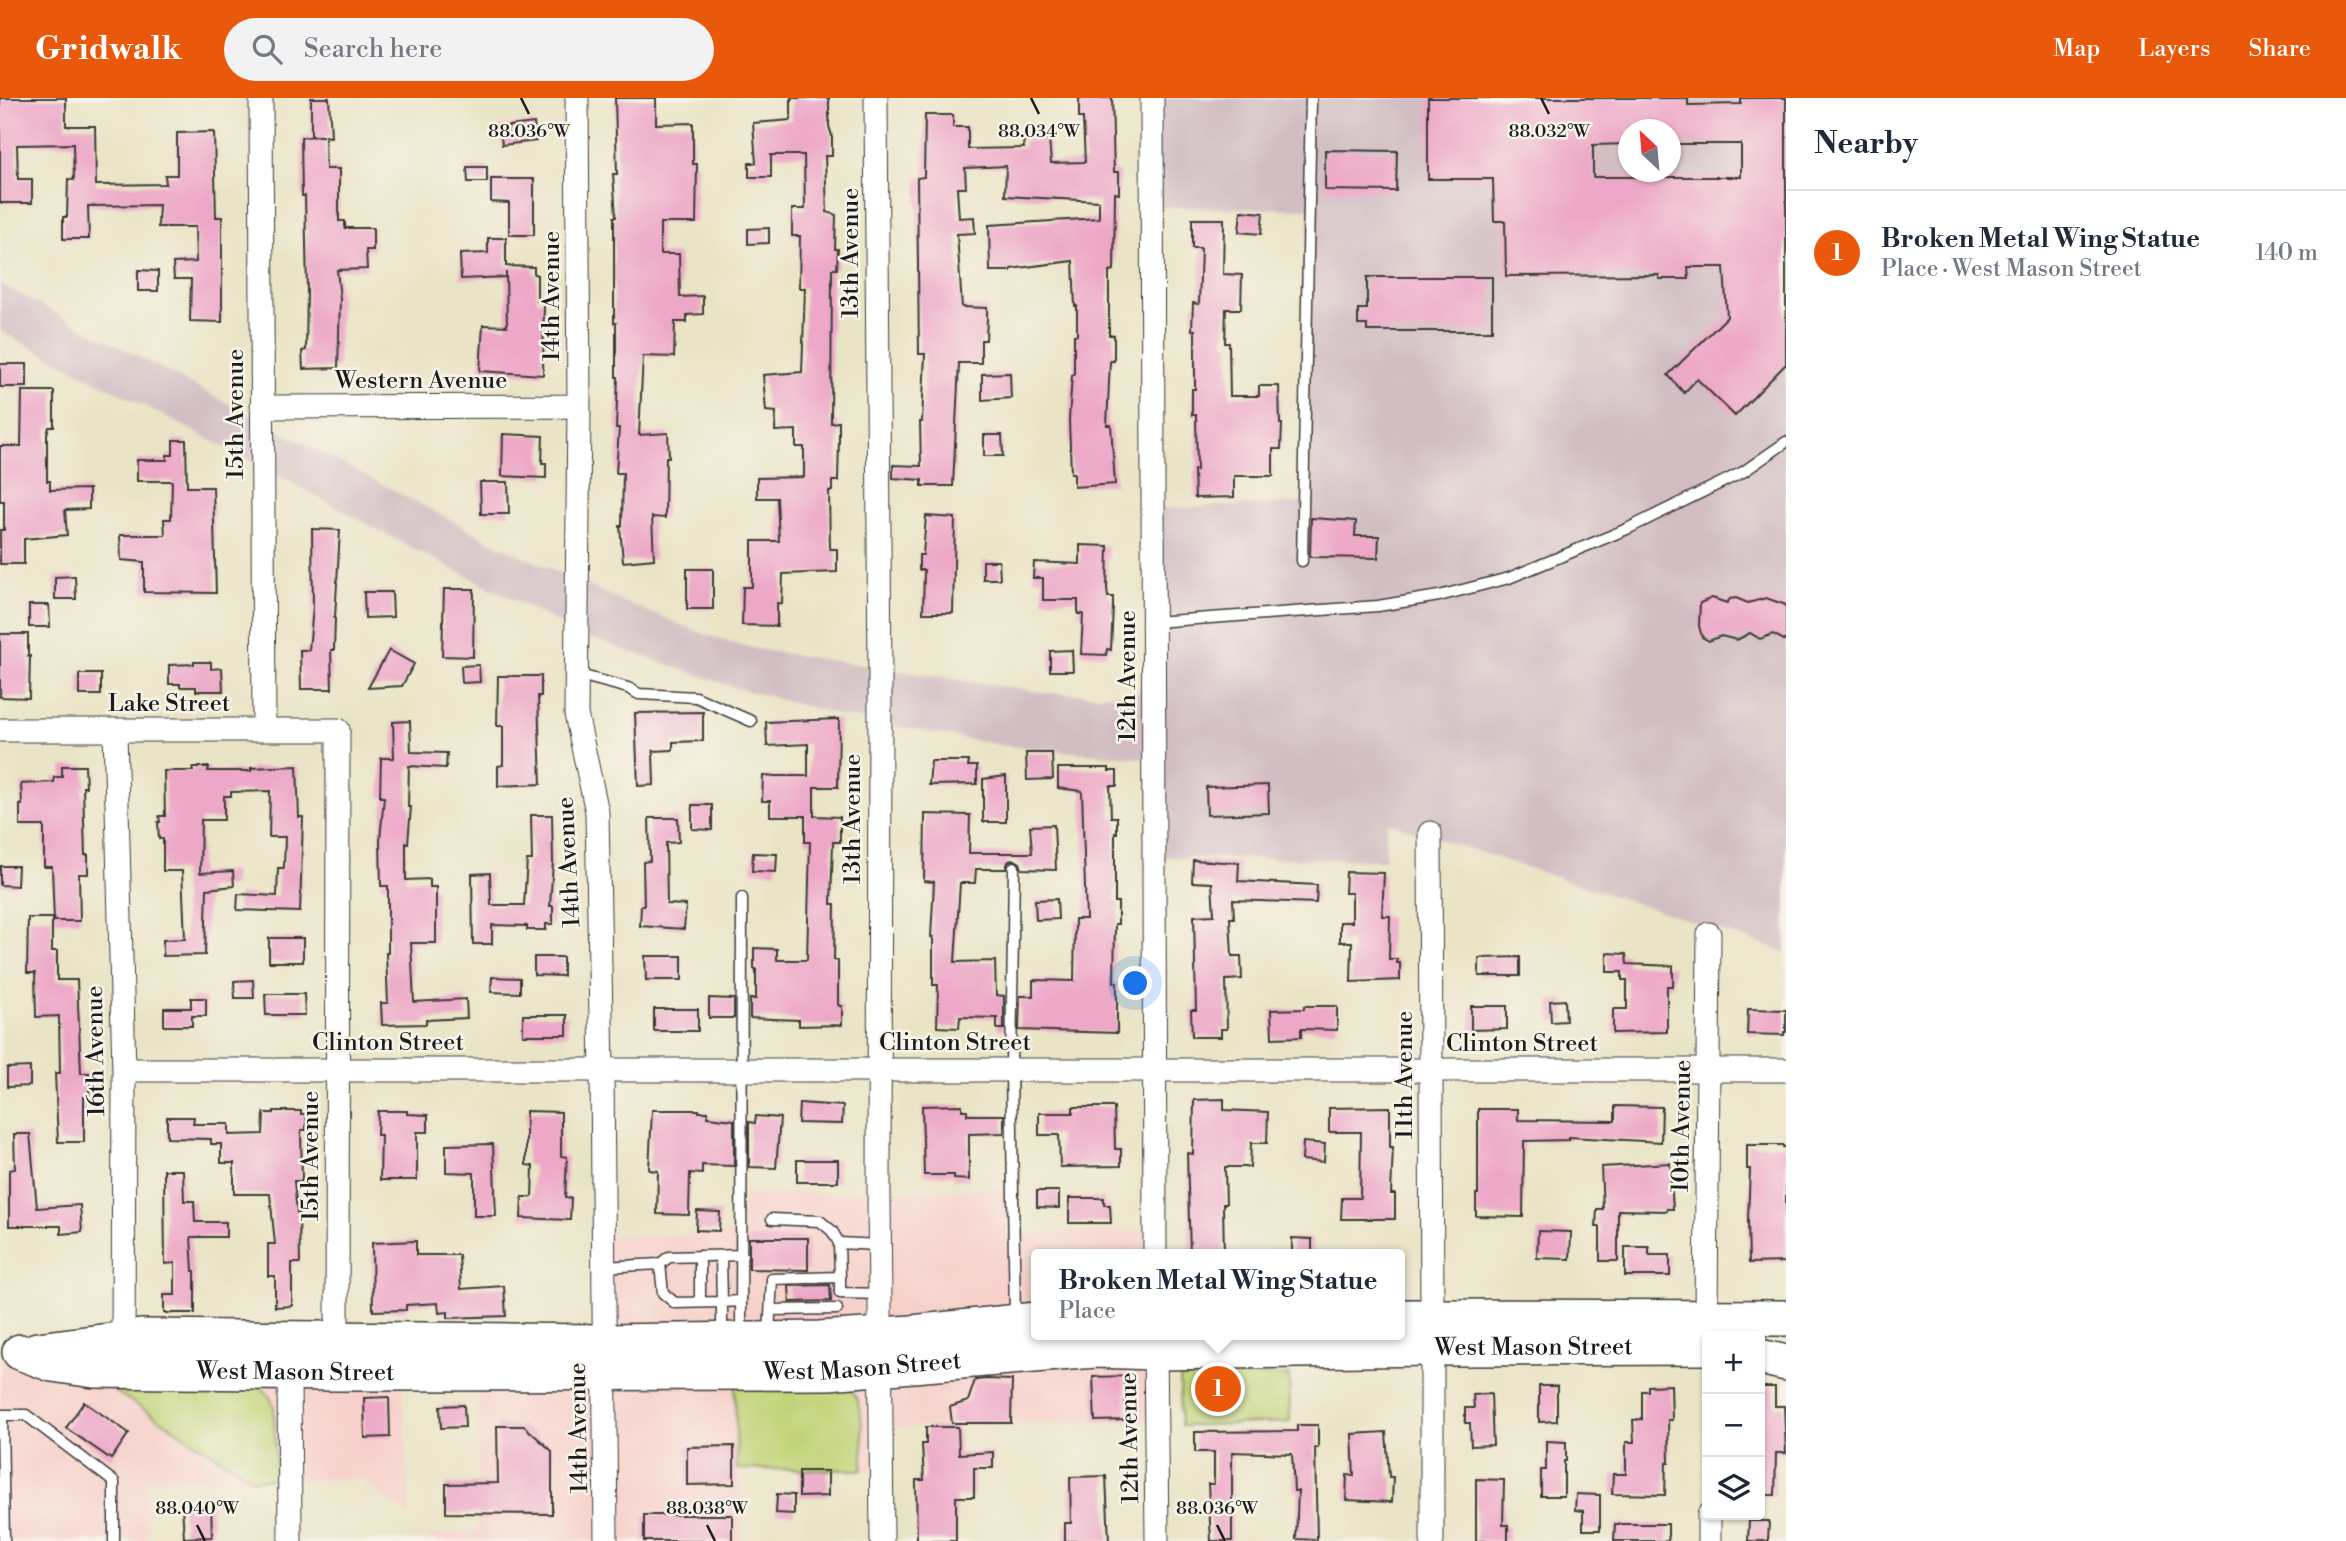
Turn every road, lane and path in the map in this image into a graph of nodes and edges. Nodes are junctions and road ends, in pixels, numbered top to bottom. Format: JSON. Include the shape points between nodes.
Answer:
{"nodes":[{"id":1,"x":261,"y":98,"type":"edge"},
{"id":2,"x":577,"y":98,"type":"edge"},
{"id":3,"x":876,"y":98,"type":"edge"},
{"id":4,"x":1152,"y":98,"type":"edge"},
{"id":5,"x":1311,"y":98,"type":"edge"},
{"id":6,"x":262,"y":407,"type":"junction"},
{"id":7,"x":579,"y":407,"type":"junction"},
{"id":8,"x":1786,"y":442,"type":"edge"},
{"id":9,"x":1302,"y":561,"type":"dead end"},
{"id":10,"x":1154,"y":622,"type":"junction"},
{"id":11,"x":576,"y":674,"type":"junction"},
{"id":12,"x":751,"y":721,"type":"dead end"},
{"id":13,"x":0,"y":730,"type":"edge"},
{"id":14,"x":115,"y":730,"type":"junction"},
{"id":15,"x":264,"y":730,"type":"junction"},
{"id":16,"x":338,"y":730,"type":"joint"},
{"id":17,"x":1430,"y":834,"type":"dead end"},
{"id":18,"x":1014,"y":867,"type":"dead end"},
{"id":19,"x":742,"y":898,"type":"dead end"},
{"id":20,"x":1709,"y":933,"type":"dead end"},
{"id":21,"x":337,"y":1069,"type":"junction"},
{"id":22,"x":743,"y":1069,"type":"junction"},
{"id":23,"x":124,"y":1070,"type":"junction"},
{"id":24,"x":602,"y":1070,"type":"junction"},
{"id":25,"x":879,"y":1070,"type":"junction"},
{"id":26,"x":1012,"y":1070,"type":"junction"},
{"id":27,"x":1156,"y":1070,"type":"junction"},
{"id":28,"x":1431,"y":1070,"type":"junction"},
{"id":29,"x":1709,"y":1070,"type":"junction"},
{"id":30,"x":1786,"y":1070,"type":"edge"},
{"id":31,"x":772,"y":1219,"type":"dead end"},
{"id":32,"x":839,"y":1243,"type":"junction"},
{"id":33,"x":879,"y":1245,"type":"junction"},
{"id":34,"x":1156,"y":1249,"type":"edge"},
{"id":35,"x":742,"y":1255,"type":"junction"},
{"id":36,"x":700,"y":1256,"type":"junction"},
{"id":37,"x":721,"y":1256,"type":"junction"},
{"id":38,"x":660,"y":1264,"type":"junction"},
{"id":39,"x":603,"y":1267,"type":"junction"},
{"id":40,"x":840,"y":1277,"type":"junction"},
{"id":41,"x":840,"y":1293,"type":"junction"},
{"id":42,"x":880,"y":1294,"type":"junction"},
{"id":43,"x":741,"y":1301,"type":"junction"},
{"id":44,"x":700,"y":1302,"type":"junction"},
{"id":45,"x":722,"y":1302,"type":"junction"},
{"id":46,"x":1786,"y":1310,"type":"edge"},
{"id":47,"x":1786,"y":1318,"type":"edge"},
{"id":48,"x":1026,"y":1321,"type":"edge"},
{"id":49,"x":835,"y":1324,"type":"junction"},
{"id":50,"x":1421,"y":1327,"type":"edge"},
{"id":51,"x":1718,"y":1328,"type":"edge"},
{"id":52,"x":751,"y":1333,"type":"junction"},
{"id":53,"x":1205,"y":1340,"type":"edge"},
{"id":54,"x":1155,"y":1343,"type":"edge"},
{"id":55,"x":1765,"y":1348,"type":"edge"},
{"id":56,"x":1786,"y":1348,"type":"edge"},
{"id":57,"x":880,"y":1351,"type":"junction"},
{"id":58,"x":10,"y":1352,"type":"edge"},
{"id":59,"x":123,"y":1355,"type":"junction"},
{"id":60,"x":289,"y":1356,"type":"junction"},
{"id":61,"x":337,"y":1357,"type":"junction"},
{"id":62,"x":604,"y":1357,"type":"junction"},
{"id":63,"x":1765,"y":1358,"type":"edge"},
{"id":64,"x":1786,"y":1363,"type":"edge"},
{"id":65,"x":1,"y":1415,"type":"edge"},
{"id":66,"x":1,"y":1462,"type":"edge"},
{"id":67,"x":1709,"y":1520,"type":"edge"},
{"id":68,"x":4,"y":1541,"type":"edge"},
{"id":69,"x":114,"y":1541,"type":"edge"},
{"id":70,"x":290,"y":1541,"type":"edge"},
{"id":71,"x":606,"y":1541,"type":"edge"},
{"id":72,"x":882,"y":1541,"type":"edge"},
{"id":73,"x":1157,"y":1541,"type":"edge"},
{"id":74,"x":1432,"y":1541,"type":"edge"},
{"id":75,"x":1709,"y":1541,"type":"edge"}],
"edges":[{"from":1,"to":6,"type":"street","name":"15th Avenue"},
{"from":2,"to":7,"type":"street","name":"14th Avenue"},
{"from":3,"to":25,"type":"street","name":"13th Avenue"},
{"from":4,"to":10,"type":"street","name":"12th Avenue"},
{"from":5,"to":9,"type":"lane"},
{"from":6,"to":7,"type":"street","name":"Western Avenue"},
{"from":6,"to":15,"type":"street","name":"15th Avenue"},
{"from":7,"to":11,"type":"street","name":"14th Avenue"},
{"from":8,"to":10,"type":"lane","via":[[1743,472],[1664,511],[1509,578],[1378,606]]},
{"from":10,"to":27,"type":"street","name":"12th Avenue"},
{"from":11,"to":12,"type":"lane","via":[[639,694],[696,697]]},
{"from":11,"to":24,"type":"street","name":"14th Avenue","via":[[576,714],[597,812]]},
{"from":13,"to":14,"type":"street","name":"Lake Street"},
{"from":14,"to":15,"type":"street","name":"Lake Street"},
{"from":14,"to":23,"type":"street","name":"16th Avenue"},
{"from":15,"to":16,"type":"street","name":"Lake Street"},
{"from":16,"to":21,"type":"street","name":"15th Avenue"},
{"from":17,"to":28,"type":"street","name":"11th Avenue"},
{"from":18,"to":26,"type":"lane"},
{"from":19,"to":22,"type":"lane"},
{"from":20,"to":29,"type":"street","name":"10th Avenue"},
{"from":21,"to":23,"type":"street","name":"Clinton Street"},
{"from":21,"to":24,"type":"street","name":"Clinton Street"},
{"from":21,"to":61,"type":"street","name":"15th Avenue"},
{"from":22,"to":24,"type":"street","name":"Clinton Street"},
{"from":22,"to":25,"type":"street","name":"Clinton Street"},
{"from":22,"to":35,"type":"lane"},
{"from":23,"to":59,"type":"street","name":"16th Avenue"},
{"from":24,"to":39,"type":"street","name":"14th Avenue"},
{"from":25,"to":26,"type":"street","name":"Clinton Street"},
{"from":25,"to":33,"type":"street","name":"13th Avenue"},
{"from":26,"to":27,"type":"street","name":"Clinton Street"},
{"from":26,"to":48,"type":"lane"},
{"from":27,"to":28,"type":"street","name":"Clinton Street"},
{"from":27,"to":34,"type":"street","name":"12th Avenue"},
{"from":28,"to":29,"type":"street","name":"Clinton Street"},
{"from":28,"to":50,"type":"street","name":"11th Avenue"},
{"from":29,"to":30,"type":"street","name":"Clinton Street"},
{"from":29,"to":51,"type":"street","name":"10th Avenue"},
{"from":31,"to":32,"type":"lane","via":[[820,1221]]},
{"from":32,"to":33,"type":"lane"},
{"from":32,"to":40,"type":"lane"},
{"from":33,"to":42,"type":"street","name":"13th Avenue"},
{"from":35,"to":37,"type":"lane"},
{"from":35,"to":43,"type":"lane"},
{"from":36,"to":37,"type":"lane"},
{"from":36,"to":38,"type":"lane","via":[[669,1256]]},
{"from":36,"to":44,"type":"lane"},
{"from":37,"to":45,"type":"lane"},
{"from":38,"to":39,"type":"lane"},
{"from":38,"to":44,"type":"lane","via":[[663,1293],[675,1303]]},
{"from":39,"to":62,"type":"street","name":"14th Avenue"},
{"from":40,"to":41,"type":"lane"},
{"from":40,"to":52,"type":"lane","via":[[772,1279]]},
{"from":41,"to":42,"type":"lane"},
{"from":41,"to":49,"type":"lane"},
{"from":42,"to":57,"type":"street","name":"13th Avenue"},
{"from":43,"to":45,"type":"lane"},
{"from":43,"to":52,"type":"lane"},
{"from":44,"to":45,"type":"lane"},
{"from":45,"to":52,"type":"lane"},
{"from":46,"to":51,"type":"main road"},
{"from":47,"to":51,"type":"main road","name":"West Mason Street"},
{"from":48,"to":57,"type":"main road","name":"West Mason Street"},
{"from":49,"to":52,"type":"main road","name":"West Mason Street"},
{"from":49,"to":57,"type":"main road","name":"West Mason Street"},
{"from":50,"to":51,"type":"main road","name":"West Mason Street"},
{"from":50,"to":74,"type":"street","name":"11th Avenue"},
{"from":52,"to":62,"type":"main road","name":"West Mason Street"},
{"from":53,"to":54,"type":"main road","name":"West Mason Street"},
{"from":54,"to":57,"type":"main road","name":"West Mason Street","via":[[1095,1350]]},
{"from":54,"to":73,"type":"street","name":"12th Avenue"},
{"from":55,"to":56,"type":"main road"},
{"from":57,"to":62,"type":"main road","name":"West Mason Street","via":[[828,1371]]},
{"from":57,"to":72,"type":"street","name":"13th Avenue"},
{"from":58,"to":59,"type":"main road","name":"West Mason Street"},
{"from":59,"to":60,"type":"main road","name":"West Mason Street"},
{"from":60,"to":61,"type":"main road","name":"West Mason Street"},
{"from":60,"to":70,"type":"street"},
{"from":61,"to":62,"type":"main road","name":"West Mason Street"},
{"from":62,"to":71,"type":"street","name":"14th Avenue"},
{"from":63,"to":64,"type":"main road"},
{"from":65,"to":66,"type":"lane"},
{"from":65,"to":69,"type":"lane","via":[[26,1415],[114,1482]]},
{"from":66,"to":68,"type":"lane"},
{"from":67,"to":75,"type":"street"}]}
